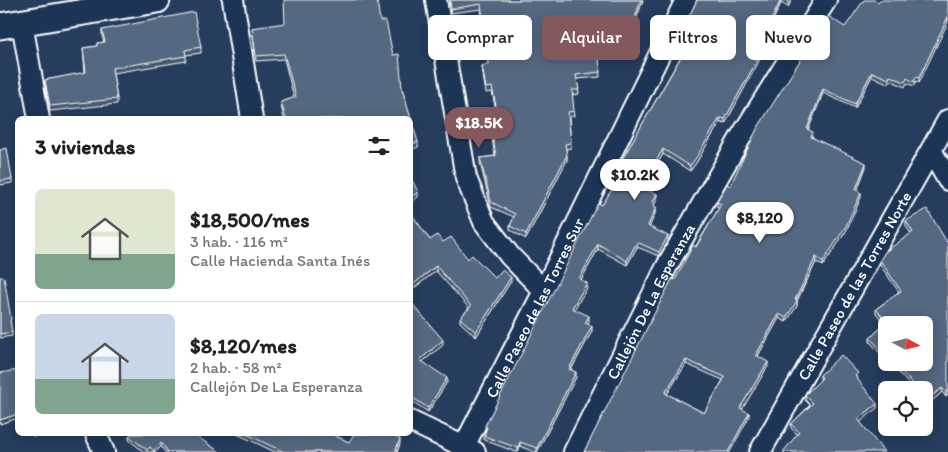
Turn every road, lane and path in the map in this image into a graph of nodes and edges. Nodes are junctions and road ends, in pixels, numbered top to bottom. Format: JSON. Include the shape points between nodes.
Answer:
{"nodes":[{"id":1,"x":157,"y":0,"type":"edge"},
{"id":2,"x":233,"y":0,"type":"edge"},
{"id":3,"x":436,"y":0,"type":"edge"},
{"id":4,"x":686,"y":0,"type":"edge"},
{"id":5,"x":826,"y":0,"type":"edge"},
{"id":6,"x":11,"y":25,"type":"edge"},
{"id":7,"x":38,"y":116,"type":"edge"},
{"id":8,"x":252,"y":116,"type":"edge"},
{"id":9,"x":948,"y":120,"type":"edge"},
{"id":10,"x":932,"y":152,"type":"junction"},
{"id":11,"x":948,"y":180,"type":"edge"},
{"id":12,"x":544,"y":291,"type":"junction"},
{"id":13,"x":413,"y":423,"type":"edge"},
{"id":14,"x":97,"y":436,"type":"edge"},
{"id":15,"x":467,"y":450,"type":"edge"},
{"id":16,"x":104,"y":452,"type":"edge"},
{"id":17,"x":574,"y":452,"type":"edge"},
{"id":18,"x":760,"y":452,"type":"edge"}],
"edges":[{"from":1,"to":6,"type":"street"},
{"from":2,"to":8,"type":"street"},
{"from":3,"to":12,"type":"street","via":[[466,178],[484,222],[510,256]]},
{"from":4,"to":12,"type":"street","name":"Calle Paseo de las Torres Sur"},
{"from":5,"to":17,"type":"street","name":"Callejón De La Esperanza","via":[[742,135],[668,264]]},
{"from":6,"to":7,"type":"street"},
{"from":9,"to":10,"type":"street","name":"Calle Paseo de las Torres Norte"},
{"from":10,"to":11,"type":"street"},
{"from":10,"to":18,"type":"street","name":"Calle Paseo de las Torres Norte"},
{"from":12,"to":15,"type":"street","name":"Calle Paseo de las Torres Sur"},
{"from":13,"to":15,"type":"street"},
{"from":14,"to":16,"type":"street"}]}
